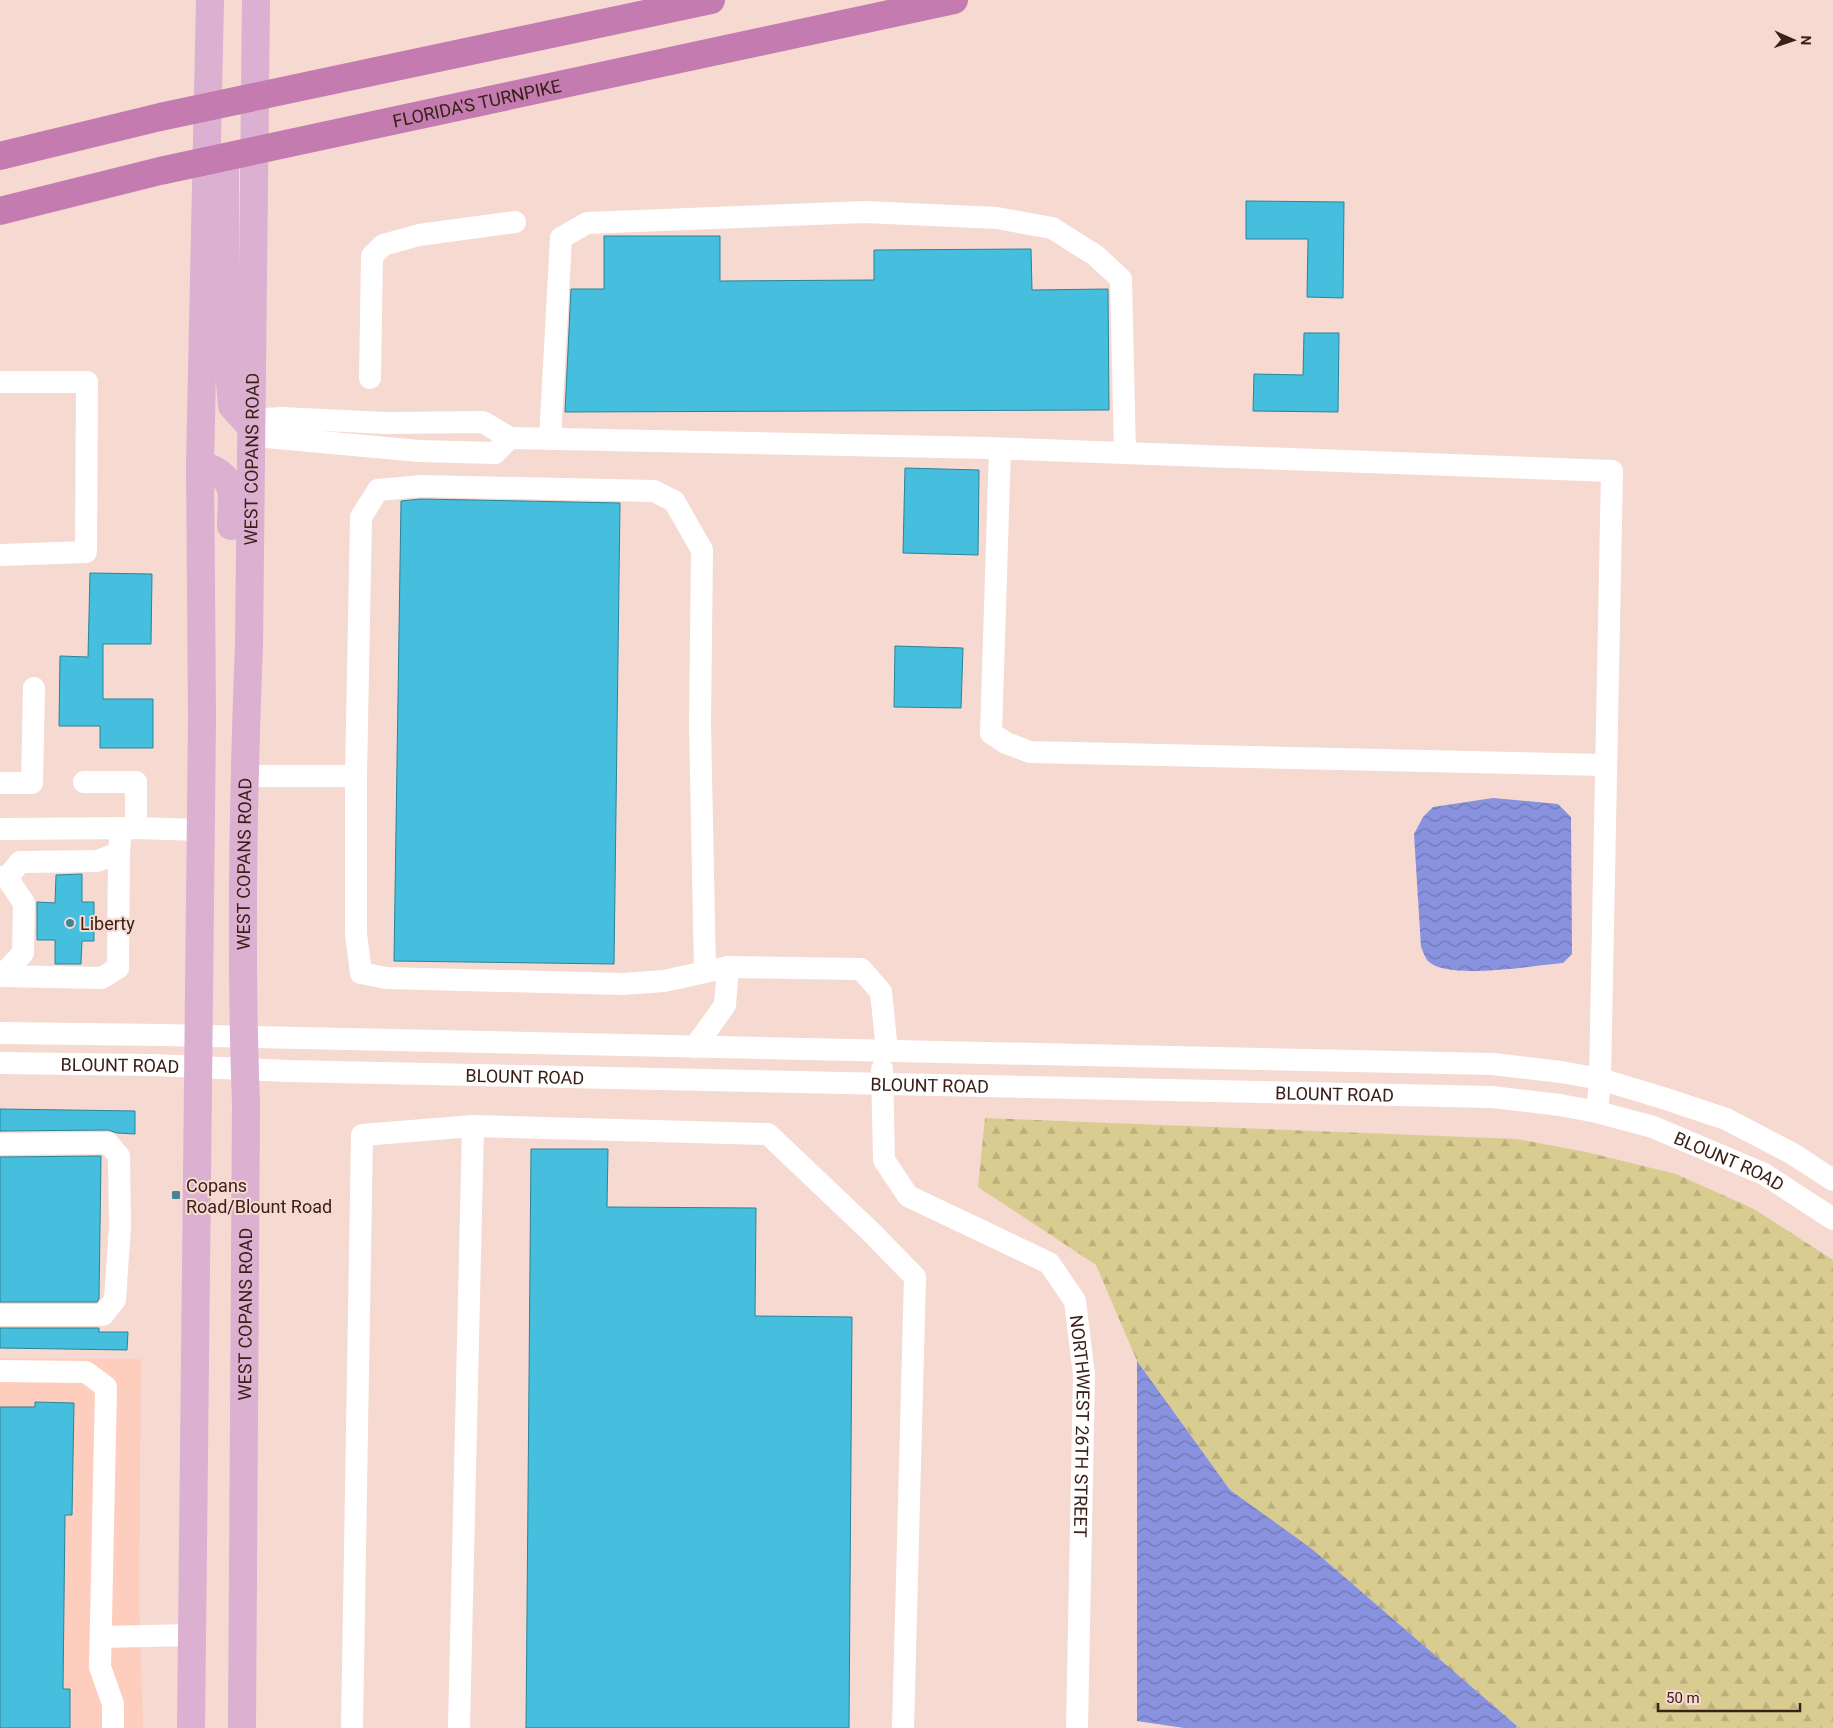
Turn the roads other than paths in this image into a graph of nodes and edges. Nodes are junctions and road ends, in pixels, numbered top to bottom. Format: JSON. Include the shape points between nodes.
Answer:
{"nodes":[{"id":1,"x":210,"y":0,"type":"edge"},
{"id":2,"x":214,"y":0,"type":"edge"},
{"id":3,"x":256,"y":0,"type":"edge"},
{"id":4,"x":711,"y":0,"type":"edge"},
{"id":5,"x":954,"y":0,"type":"edge"},
{"id":6,"x":0,"y":156,"type":"edge"},
{"id":7,"x":0,"y":211,"type":"edge"},
{"id":8,"x":515,"y":222,"type":"dead end"},
{"id":9,"x":370,"y":378,"type":"dead end"},
{"id":10,"x":0,"y":382,"type":"edge"},
{"id":11,"x":250,"y":426,"type":"junction"},
{"id":12,"x":510,"y":438,"type":"junction"},
{"id":13,"x":550,"y":439,"type":"junction"},
{"id":14,"x":1000,"y":449,"type":"junction"},
{"id":15,"x":1125,"y":453,"type":"junction"},
{"id":16,"x":200,"y":465,"type":"junction"},
{"id":17,"x":0,"y":555,"type":"edge"},
{"id":18,"x":249,"y":644,"type":"junction"},
{"id":19,"x":34,"y":688,"type":"dead end"},
{"id":20,"x":1606,"y":765,"type":"junction"},
{"id":21,"x":245,"y":776,"type":"junction"},
{"id":22,"x":356,"y":776,"type":"junction"},
{"id":23,"x":84,"y":782,"type":"dead end"},
{"id":24,"x":0,"y":783,"type":"edge"},
{"id":25,"x":0,"y":828,"type":"edge"},
{"id":26,"x":128,"y":828,"type":"junction"},
{"id":27,"x":200,"y":830,"type":"junction"},
{"id":28,"x":119,"y":853,"type":"junction"},
{"id":29,"x":3,"y":878,"type":"edge"},
{"id":30,"x":728,"y":968,"type":"junction"},
{"id":31,"x":705,"y":972,"type":"junction"},
{"id":32,"x":0,"y":976,"type":"edge"},
{"id":33,"x":0,"y":1032,"type":"edge"},
{"id":34,"x":199,"y":1036,"type":"junction"},
{"id":35,"x":244,"y":1037,"type":"junction"},
{"id":36,"x":695,"y":1047,"type":"junction"},
{"id":37,"x":884,"y":1051,"type":"junction"},
{"id":38,"x":0,"y":1063,"type":"edge"},
{"id":39,"x":198,"y":1067,"type":"junction"},
{"id":40,"x":245,"y":1069,"type":"junction"},
{"id":41,"x":1600,"y":1079,"type":"junction"},
{"id":42,"x":883,"y":1084,"type":"junction"},
{"id":43,"x":1597,"y":1112,"type":"junction"},
{"id":44,"x":473,"y":1126,"type":"junction"},
{"id":45,"x":0,"y":1144,"type":"edge"},
{"id":46,"x":1833,"y":1180,"type":"edge"},
{"id":47,"x":1833,"y":1220,"type":"edge"},
{"id":48,"x":0,"y":1315,"type":"edge"},
{"id":49,"x":0,"y":1371,"type":"edge"},
{"id":50,"x":192,"y":1635,"type":"junction"},
{"id":51,"x":101,"y":1637,"type":"junction"},
{"id":52,"x":113,"y":1728,"type":"edge"},
{"id":53,"x":191,"y":1728,"type":"edge"},
{"id":54,"x":242,"y":1728,"type":"edge"},
{"id":55,"x":352,"y":1728,"type":"edge"},
{"id":56,"x":459,"y":1728,"type":"edge"},
{"id":57,"x":903,"y":1728,"type":"edge"},
{"id":58,"x":1076,"y":1728,"type":"edge"}],
"edges":[{"from":1,"to":16,"type":"main road"},
{"from":2,"to":11,"type":"main road","via":[[225,42],[226,335],[232,406]]},
{"from":3,"to":11,"type":"main road","name":"WEST COPANS ROAD"},
{"from":4,"to":6,"type":"highway","via":[[160,118]]},
{"from":5,"to":7,"type":"highway","name":"FLORIDA'S TURNPIKE","via":[[160,170]]},
{"from":8,"to":9,"type":"street","via":[[420,236],[383,245],[372,256]]},
{"from":10,"to":17,"type":"street","via":[[87,382],[86,552]]},
{"from":11,"to":12,"type":"street","via":[[266,418],[388,423],[484,422]]},
{"from":11,"to":12,"type":"street","via":[[267,437],[419,451],[495,454]]},
{"from":11,"to":18,"type":"main road","name":"WEST COPANS ROAD"},
{"from":12,"to":13,"type":"street"},
{"from":13,"to":14,"type":"street"},
{"from":13,"to":15,"type":"street","via":[[561,238],[587,224],[865,212],[997,218],[1052,228],[1095,255],[1121,279]]},
{"from":14,"to":15,"type":"street"},
{"from":14,"to":20,"type":"street","via":[[992,733],[1006,743],[1030,752]]},
{"from":15,"to":20,"type":"street","via":[[1612,472]]},
{"from":16,"to":18,"type":"main road","via":[[209,466],[221,474],[231,488],[231,593]]},
{"from":16,"to":27,"type":"main road"},
{"from":18,"to":21,"type":"main road","name":"WEST COPANS ROAD"},
{"from":19,"to":24,"type":"street","via":[[32,783]]},
{"from":20,"to":41,"type":"street"},
{"from":21,"to":22,"type":"street"},
{"from":21,"to":35,"type":"main road","name":"WEST COPANS ROAD"},
{"from":22,"to":31,"type":"street","via":[[356,934],[361,972],[386,978],[622,984],[664,981]]},
{"from":22,"to":31,"type":"street","via":[[361,517],[378,490],[421,486],[654,491],[674,501],[702,550],[700,724]]},
{"from":23,"to":26,"type":"street","via":[[136,782]]},
{"from":25,"to":26,"type":"street"},
{"from":26,"to":27,"type":"street"},
{"from":26,"to":28,"type":"street"},
{"from":27,"to":34,"type":"main road"},
{"from":28,"to":29,"type":"street","via":[[97,861],[20,862]]},
{"from":28,"to":32,"type":"street","via":[[118,968],[102,978]]},
{"from":29,"to":32,"type":"street","via":[[24,903],[23,953]]},
{"from":30,"to":31,"type":"street"},
{"from":30,"to":36,"type":"street","via":[[725,1005]]},
{"from":30,"to":37,"type":"street","name":"NORTHWEST 26TH STREET","via":[[862,969],[881,992]]},
{"from":33,"to":34,"type":"street","name":"BLOUNT ROAD"},
{"from":34,"to":35,"type":"street","name":"BLOUNT ROAD"},
{"from":34,"to":39,"type":"main road"},
{"from":35,"to":36,"type":"street","name":"BLOUNT ROAD"},
{"from":35,"to":40,"type":"main road","name":"WEST COPANS ROAD"},
{"from":36,"to":37,"type":"street","name":"BLOUNT ROAD"},
{"from":37,"to":41,"type":"street","name":"BLOUNT ROAD","via":[[1493,1064]]},
{"from":37,"to":42,"type":"street","name":"NORTHWEST 26TH STREET"},
{"from":38,"to":39,"type":"street","name":"BLOUNT ROAD"},
{"from":39,"to":40,"type":"street","name":"BLOUNT ROAD"},
{"from":39,"to":50,"type":"main road"},
{"from":40,"to":42,"type":"street","name":"BLOUNT ROAD"},
{"from":40,"to":54,"type":"main road","name":"WEST COPANS ROAD"},
{"from":41,"to":43,"type":"street"},
{"from":41,"to":46,"type":"street","name":"BLOUNT ROAD","via":[[1726,1120],[1793,1154]]},
{"from":42,"to":43,"type":"street","name":"BLOUNT ROAD","via":[[1492,1097]]},
{"from":42,"to":58,"type":"street","name":"NORTHWEST 26TH STREET","via":[[884,1160],[908,1196],[1049,1263],[1075,1301],[1084,1375]]},
{"from":43,"to":47,"type":"street","name":"BLOUNT ROAD","via":[[1653,1127],[1764,1174]]},
{"from":44,"to":55,"type":"street","via":[[362,1135]]},
{"from":44,"to":56,"type":"street"},
{"from":44,"to":57,"type":"street","via":[[768,1134],[915,1277]]},
{"from":45,"to":48,"type":"street","via":[[108,1143],[119,1156],[120,1226],[115,1300],[103,1315]]},
{"from":49,"to":51,"type":"street","via":[[86,1372],[106,1388]]},
{"from":50,"to":51,"type":"street"},
{"from":50,"to":53,"type":"main road"},
{"from":51,"to":52,"type":"street","via":[[100,1667],[113,1704]]}]}
